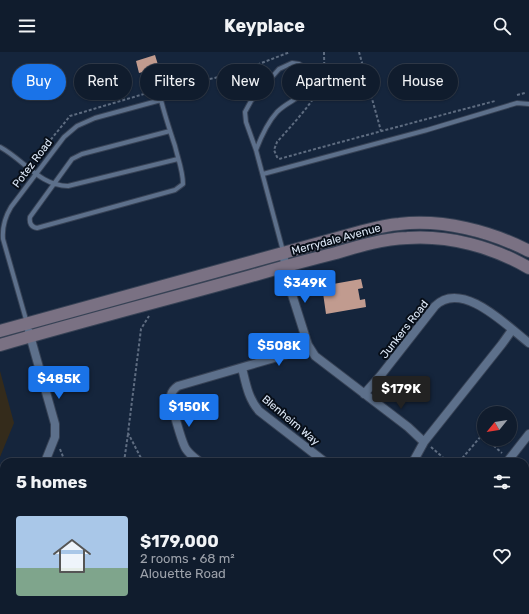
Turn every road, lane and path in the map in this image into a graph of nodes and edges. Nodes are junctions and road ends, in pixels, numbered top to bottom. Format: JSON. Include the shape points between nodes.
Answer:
{"nodes":[{"id":1,"x":324,"y":52,"type":"edge"},
{"id":2,"x":359,"y":52,"type":"edge"},
{"id":3,"x":525,"y":93,"type":"dead end"},
{"id":4,"x":511,"y":97,"type":"dead end"},
{"id":5,"x":497,"y":100,"type":"dead end"},
{"id":6,"x":529,"y":104,"type":"edge"},
{"id":7,"x":170,"y":131,"type":"junction"},
{"id":8,"x":381,"y":131,"type":"junction"},
{"id":9,"x":0,"y":148,"type":"edge"},
{"id":10,"x":256,"y":150,"type":"junction"},
{"id":11,"x":178,"y":159,"type":"junction"},
{"id":12,"x":36,"y":174,"type":"junction"},
{"id":13,"x":263,"y":174,"type":"junction"},
{"id":14,"x":54,"y":184,"type":"junction"},
{"id":15,"x":529,"y":251,"type":"edge"},
{"id":16,"x":283,"y":253,"type":"junction"},
{"id":17,"x":286,"y":266,"type":"junction"},
{"id":18,"x":529,"y":268,"type":"edge"},
{"id":19,"x":150,"y":315,"type":"dead end"},
{"id":20,"x":27,"y":323,"type":"junction"},
{"id":21,"x":512,"y":330,"type":"junction"},
{"id":22,"x":0,"y":331,"type":"edge"},
{"id":23,"x":30,"y":337,"type":"junction"},
{"id":24,"x":529,"y":343,"type":"edge"},
{"id":25,"x":308,"y":345,"type":"junction"},
{"id":26,"x":0,"y":346,"type":"edge"},
{"id":27,"x":242,"y":368,"type":"junction"},
{"id":28,"x":364,"y":394,"type":"junction"},
{"id":29,"x":128,"y":433,"type":"junction"},
{"id":30,"x":529,"y":434,"type":"edge"},
{"id":31,"x":477,"y":441,"type":"edge"},
{"id":32,"x":424,"y":442,"type":"junction"},
{"id":33,"x":58,"y":446,"type":"dead end"},
{"id":34,"x":493,"y":446,"type":"edge"},
{"id":35,"x":47,"y":458,"type":"edge"},
{"id":36,"x":63,"y":458,"type":"edge"},
{"id":37,"x":125,"y":458,"type":"edge"},
{"id":38,"x":141,"y":458,"type":"edge"},
{"id":39,"x":195,"y":458,"type":"edge"},
{"id":40,"x":320,"y":458,"type":"edge"},
{"id":41,"x":415,"y":458,"type":"edge"},
{"id":42,"x":443,"y":458,"type":"edge"},
{"id":43,"x":462,"y":458,"type":"edge"},
{"id":44,"x":505,"y":458,"type":"edge"},
{"id":45,"x":510,"y":458,"type":"edge"}],
"edges":[{"from":1,"to":8,"type":"path","via":[[324,71],[318,92],[277,142],[274,150],[277,157],[279,159]]},
{"from":2,"to":8,"type":"path"},
{"from":3,"to":4,"type":"path"},
{"from":5,"to":8,"type":"path"},
{"from":6,"to":13,"type":"lane","via":[[517,103]]},
{"from":7,"to":11,"type":"lane"},
{"from":7,"to":12,"type":"lane","name":"Potez Road","via":[[161,100],[95,118],[77,126],[64,138]]},
{"from":7,"to":14,"type":"lane","via":[[77,156]]},
{"from":9,"to":12,"type":"lane"},
{"from":10,"to":10,"type":"lane","via":[[246,122],[247,106],[279,69],[292,63],[299,64],[307,69],[310,80],[307,88],[277,112],[265,128]]},
{"from":10,"to":13,"type":"lane"},
{"from":11,"to":14,"type":"lane","via":[[68,186]]},
{"from":11,"to":14,"type":"lane","via":[[183,184],[175,190],[34,228],[30,217]]},
{"from":12,"to":14,"type":"lane"},
{"from":12,"to":20,"type":"lane","name":"Potez Road","via":[[10,207],[3,230],[3,239]]},
{"from":13,"to":16,"type":"lane"},
{"from":15,"to":16,"type":"street","name":"Merrydale Avenue","via":[[491,234],[458,226],[428,223],[400,224],[363,231]]},
{"from":16,"to":17,"type":"street"},
{"from":16,"to":20,"type":"street","name":"Merrydale Avenue"},
{"from":17,"to":18,"type":"street","name":"Merrydale Avenue","via":[[366,244],[425,237],[466,243],[514,258]]},
{"from":17,"to":23,"type":"street","name":"Merrydale Avenue"},
{"from":17,"to":25,"type":"street"},
{"from":19,"to":29,"type":"path","via":[[141,329]]},
{"from":20,"to":22,"type":"street","name":"Merrydale Avenue"},
{"from":20,"to":23,"type":"street"},
{"from":21,"to":24,"type":"street","name":"Junkers Road"},
{"from":21,"to":28,"type":"street","name":"Junkers Road","via":[[476,303],[454,298],[442,300]]},
{"from":21,"to":32,"type":"street"},
{"from":23,"to":26,"type":"street","name":"Merrydale Avenue"},
{"from":23,"to":35,"type":"street","via":[[55,424],[55,437]]},
{"from":25,"to":27,"type":"street"},
{"from":25,"to":28,"type":"street","via":[[315,356]]},
{"from":27,"to":39,"type":"street","via":[[178,386],[171,395],[183,444]]},
{"from":27,"to":40,"type":"street","name":"Blenheim Way","via":[[248,394],[259,411]]},
{"from":28,"to":32,"type":"street"},
{"from":29,"to":37,"type":"path"},
{"from":29,"to":38,"type":"path"},
{"from":30,"to":45,"type":"street"},
{"from":31,"to":43,"type":"path"},
{"from":32,"to":41,"type":"street"},
{"from":32,"to":42,"type":"path"},
{"from":33,"to":36,"type":"path"},
{"from":34,"to":44,"type":"path"}]}
